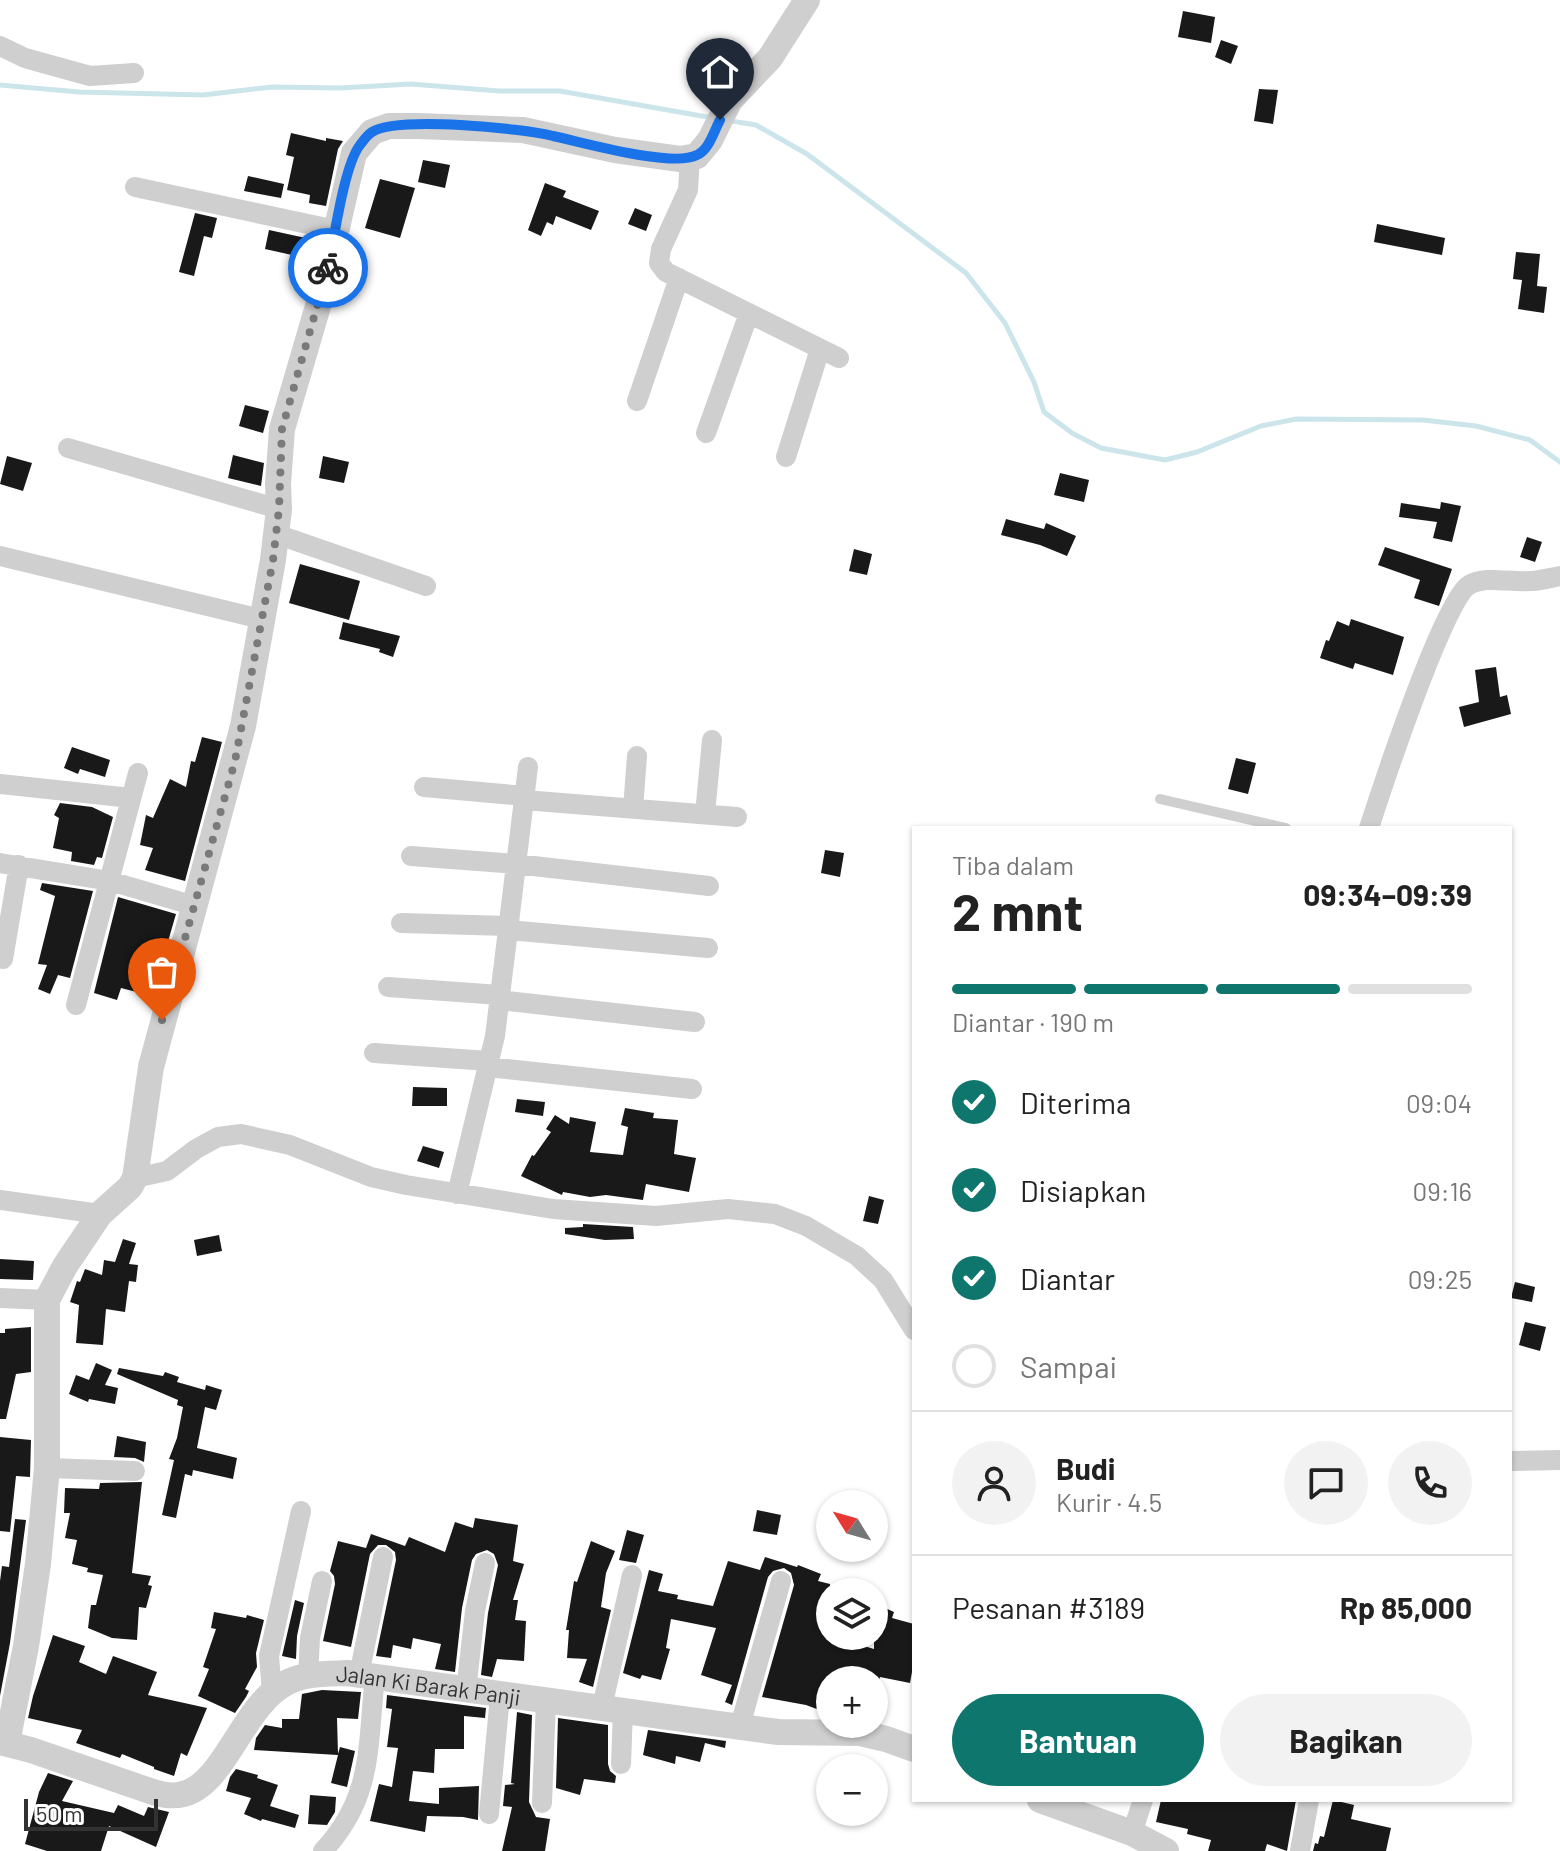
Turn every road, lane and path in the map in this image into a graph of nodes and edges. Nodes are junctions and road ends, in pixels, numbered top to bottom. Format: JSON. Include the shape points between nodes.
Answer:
{"nodes":[{"id":1,"x":807,"y":0,"type":"edge"},
{"id":2,"x":0,"y":46,"type":"edge"},
{"id":3,"x":134,"y":73,"type":"dead end"},
{"id":4,"x":690,"y":157,"type":"junction"},
{"id":5,"x":135,"y":187,"type":"dead end"},
{"id":6,"x":336,"y":230,"type":"junction"},
{"id":7,"x":679,"y":278,"type":"junction"},
{"id":8,"x":749,"y":313,"type":"junction"},
{"id":9,"x":820,"y":349,"type":"junction"},
{"id":10,"x":839,"y":358,"type":"dead end"},
{"id":11,"x":637,"y":401,"type":"dead end"},
{"id":12,"x":706,"y":433,"type":"dead end"},
{"id":13,"x":68,"y":448,"type":"dead end"},
{"id":14,"x":786,"y":457,"type":"dead end"},
{"id":15,"x":277,"y":521,"type":"junction"},
{"id":16,"x":0,"y":556,"type":"edge"},
{"id":17,"x":1560,"y":576,"type":"edge"},
{"id":18,"x":426,"y":586,"type":"dead end"},
{"id":19,"x":261,"y":619,"type":"junction"},
{"id":20,"x":712,"y":740,"type":"dead end"},
{"id":21,"x":637,"y":756,"type":"dead end"},
{"id":22,"x":528,"y":767,"type":"dead end"},
{"id":23,"x":138,"y":773,"type":"dead end"},
{"id":24,"x":0,"y":784,"type":"edge"},
{"id":25,"x":424,"y":787,"type":"dead end"},
{"id":26,"x":131,"y":798,"type":"junction"},
{"id":27,"x":524,"y":798,"type":"junction"},
{"id":28,"x":1160,"y":799,"type":"dead end"},
{"id":29,"x":633,"y":809,"type":"junction"},
{"id":30,"x":705,"y":814,"type":"junction"},
{"id":31,"x":737,"y":817,"type":"dead end"},
{"id":32,"x":1277,"y":826,"type":"edge"},
{"id":33,"x":1370,"y":826,"type":"edge"},
{"id":34,"x":411,"y":856,"type":"dead end"},
{"id":35,"x":9,"y":864,"type":"edge"},
{"id":36,"x":516,"y":864,"type":"junction"},
{"id":37,"x":110,"y":881,"type":"junction"},
{"id":38,"x":709,"y":886,"type":"dead end"},
{"id":39,"x":195,"y":906,"type":"junction"},
{"id":40,"x":401,"y":923,"type":"dead end"},
{"id":41,"x":508,"y":928,"type":"junction"},
{"id":42,"x":708,"y":948,"type":"dead end"},
{"id":43,"x":3,"y":959,"type":"dead end"},
{"id":44,"x":388,"y":987,"type":"dead end"},
{"id":45,"x":499,"y":998,"type":"junction"},
{"id":46,"x":76,"y":1005,"type":"dead end"},
{"id":47,"x":695,"y":1022,"type":"dead end"},
{"id":48,"x":374,"y":1053,"type":"dead end"},
{"id":49,"x":488,"y":1064,"type":"junction"},
{"id":50,"x":692,"y":1089,"type":"dead end"},
{"id":51,"x":135,"y":1178,"type":"junction"},
{"id":52,"x":457,"y":1194,"type":"junction"},
{"id":53,"x":0,"y":1200,"type":"edge"},
{"id":54,"x":100,"y":1214,"type":"junction"},
{"id":55,"x":0,"y":1298,"type":"edge"},
{"id":56,"x":47,"y":1300,"type":"junction"},
{"id":57,"x":912,"y":1327,"type":"edge"},
{"id":58,"x":1560,"y":1460,"type":"edge"},
{"id":59,"x":1512,"y":1461,"type":"edge"},
{"id":60,"x":47,"y":1468,"type":"junction"},
{"id":61,"x":135,"y":1471,"type":"dead end"},
{"id":62,"x":301,"y":1511,"type":"dead end"},
{"id":63,"x":383,"y":1557,"type":"dead end"},
{"id":64,"x":485,"y":1563,"type":"dead end"},
{"id":65,"x":632,"y":1575,"type":"dead end"},
{"id":66,"x":322,"y":1581,"type":"dead end"},
{"id":67,"x":781,"y":1581,"type":"dead end"},
{"id":68,"x":308,"y":1676,"type":"junction"},
{"id":69,"x":367,"y":1676,"type":"junction"},
{"id":70,"x":466,"y":1691,"type":"junction"},
{"id":71,"x":272,"y":1692,"type":"junction"},
{"id":72,"x":500,"y":1696,"type":"junction"},
{"id":73,"x":546,"y":1701,"type":"junction"},
{"id":74,"x":613,"y":1708,"type":"junction"},
{"id":75,"x":740,"y":1726,"type":"junction"},
{"id":76,"x":4,"y":1743,"type":"edge"},
{"id":77,"x":912,"y":1748,"type":"edge"},
{"id":78,"x":621,"y":1764,"type":"dead end"},
{"id":79,"x":1046,"y":1802,"type":"edge"},
{"id":80,"x":1142,"y":1802,"type":"edge"},
{"id":81,"x":1309,"y":1802,"type":"edge"},
{"id":82,"x":542,"y":1803,"type":"dead end"},
{"id":83,"x":489,"y":1814,"type":"dead end"},
{"id":84,"x":1132,"y":1833,"type":"junction"},
{"id":85,"x":323,"y":1851,"type":"edge"},
{"id":86,"x":1166,"y":1851,"type":"edge"},
{"id":87,"x":1300,"y":1851,"type":"edge"}],
"edges":[{"from":1,"to":4,"type":"street","via":[[770,58],[730,100],[704,151]]},
{"from":2,"to":3,"type":"street","via":[[90,76]]},
{"from":4,"to":6,"type":"street","via":[[615,150],[523,130],[389,126],[372,132],[354,153]]},
{"from":4,"to":7,"type":"street","via":[[688,190],[659,263]]},
{"from":5,"to":6,"type":"street"},
{"from":6,"to":15,"type":"street","via":[[282,429]]},
{"from":7,"to":8,"type":"street"},
{"from":7,"to":11,"type":"street"},
{"from":8,"to":9,"type":"street"},
{"from":8,"to":12,"type":"street"},
{"from":9,"to":10,"type":"street"},
{"from":9,"to":14,"type":"street"},
{"from":13,"to":15,"type":"street"},
{"from":15,"to":18,"type":"street"},
{"from":15,"to":19,"type":"street"},
{"from":16,"to":19,"type":"street"},
{"from":17,"to":33,"type":"street","via":[[1484,580],[1465,587],[1447,615]]},
{"from":19,"to":39,"type":"street","via":[[235,761]]},
{"from":20,"to":30,"type":"street"},
{"from":21,"to":29,"type":"street"},
{"from":22,"to":27,"type":"street"},
{"from":23,"to":26,"type":"street"},
{"from":24,"to":26,"type":"street"},
{"from":25,"to":27,"type":"street"},
{"from":26,"to":37,"type":"street"},
{"from":27,"to":29,"type":"street"},
{"from":27,"to":36,"type":"street"},
{"from":28,"to":32,"type":"lane"},
{"from":29,"to":30,"type":"street"},
{"from":30,"to":31,"type":"street"},
{"from":34,"to":36,"type":"street"},
{"from":35,"to":37,"type":"street"},
{"from":35,"to":43,"type":"street"},
{"from":36,"to":38,"type":"street"},
{"from":36,"to":41,"type":"street"},
{"from":37,"to":39,"type":"street"},
{"from":37,"to":46,"type":"street"},
{"from":39,"to":51,"type":"street","via":[[151,1067]]},
{"from":40,"to":41,"type":"street"},
{"from":41,"to":42,"type":"street"},
{"from":41,"to":45,"type":"street"},
{"from":44,"to":45,"type":"street"},
{"from":45,"to":47,"type":"street"},
{"from":45,"to":49,"type":"street"},
{"from":48,"to":49,"type":"street"},
{"from":49,"to":50,"type":"street"},
{"from":49,"to":52,"type":"street"},
{"from":51,"to":52,"type":"street","via":[[167,1171],[218,1137],[241,1134],[290,1145],[371,1177]]},
{"from":51,"to":54,"type":"street"},
{"from":52,"to":57,"type":"street","via":[[602,1214],[743,1209],[790,1218],[841,1245],[872,1269]]},
{"from":53,"to":54,"type":"street"},
{"from":54,"to":56,"type":"street"},
{"from":55,"to":56,"type":"street"},
{"from":56,"to":60,"type":"street"},
{"from":58,"to":59,"type":"street"},
{"from":60,"to":61,"type":"street"},
{"from":60,"to":76,"type":"street","via":[[28,1632]]},
{"from":62,"to":71,"type":"street","via":[[269,1656]]},
{"from":63,"to":69,"type":"street"},
{"from":64,"to":70,"type":"street"},
{"from":65,"to":74,"type":"street"},
{"from":66,"to":68,"type":"street"},
{"from":67,"to":75,"type":"street"},
{"from":68,"to":69,"type":"street","name":"Jalan Ki Barak Panji"},
{"from":68,"to":71,"type":"street","name":"Jalan Ki Barak Panji"},
{"from":69,"to":70,"type":"street","name":"Jalan Ki Barak Panji"},
{"from":69,"to":85,"type":"street","via":[[362,1787],[346,1823]]},
{"from":70,"to":72,"type":"street","name":"Jalan Ki Barak Panji"},
{"from":71,"to":76,"type":"street","name":"Jalan Ki Barak Panji","via":[[207,1782],[186,1794],[142,1789]]},
{"from":72,"to":73,"type":"street","name":"Jalan Ki Barak Panji"},
{"from":72,"to":83,"type":"street"},
{"from":73,"to":74,"type":"street","name":"Jalan Ki Barak Panji"},
{"from":73,"to":82,"type":"street"},
{"from":74,"to":75,"type":"street","name":"Jalan Ki Barak Panji"},
{"from":74,"to":78,"type":"street"},
{"from":75,"to":77,"type":"street","name":"Jalan Ki Barak Panji","via":[[860,1733]]},
{"from":79,"to":84,"type":"street"},
{"from":80,"to":84,"type":"street"},
{"from":81,"to":87,"type":"street"},
{"from":84,"to":86,"type":"street"}]}
